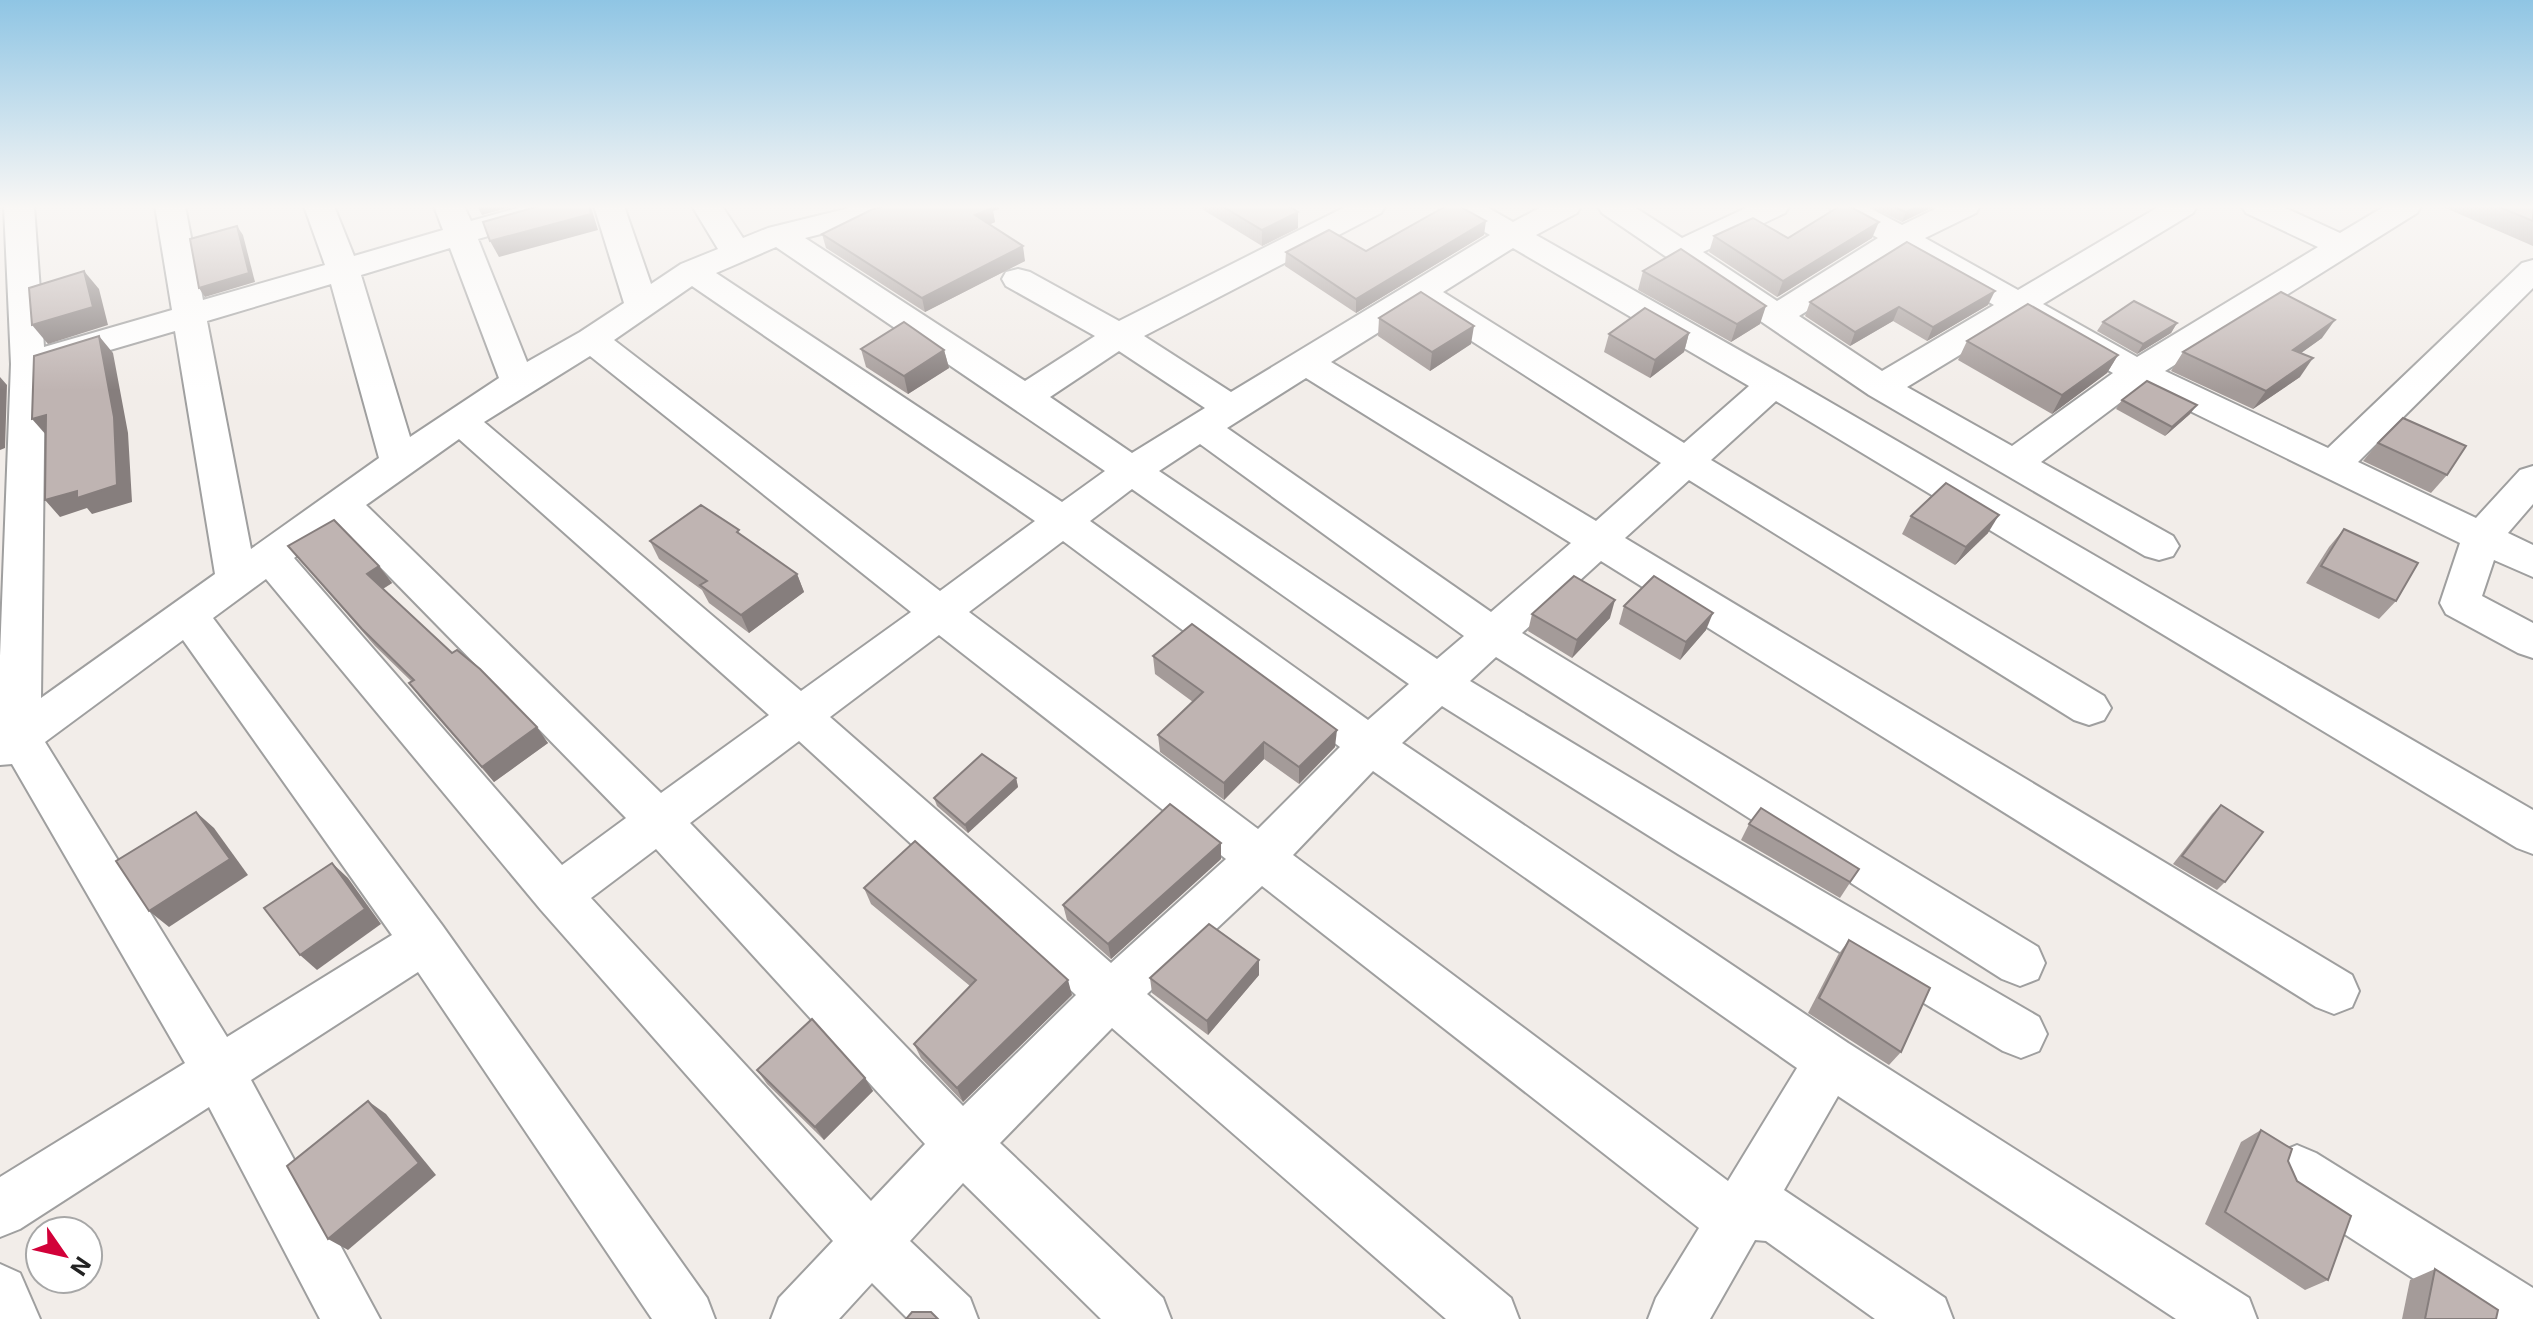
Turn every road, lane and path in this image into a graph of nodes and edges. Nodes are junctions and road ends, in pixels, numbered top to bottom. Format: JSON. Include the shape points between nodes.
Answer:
{"nodes":[{"id":1,"x":17,"y":268,"type":"edge"},
{"id":2,"x":180,"y":268,"type":"edge"},
{"id":3,"x":349,"y":268,"type":"edge"},
{"id":4,"x":473,"y":268,"type":"edge"},
{"id":5,"x":629,"y":268,"type":"edge"},
{"id":6,"x":700,"y":268,"type":"edge"},
{"id":7,"x":828,"y":268,"type":"edge"},
{"id":8,"x":1250,"y":268,"type":"edge"},
{"id":9,"x":1459,"y":268,"type":"edge"},
{"id":10,"x":1569,"y":268,"type":"edge"},
{"id":11,"x":1704,"y":268,"type":"edge"},
{"id":12,"x":1854,"y":268,"type":"edge"},
{"id":13,"x":1953,"y":268,"type":"edge"},
{"id":14,"x":2078,"y":268,"type":"edge"},
{"id":15,"x":2306,"y":268,"type":"edge"},
{"id":16,"x":343,"y":270,"type":"junction"},
{"id":17,"x":2533,"y":270,"type":"edge"},
{"id":18,"x":692,"y":271,"type":"junction"},
{"id":19,"x":1018,"y":279,"type":"dead end"},
{"id":20,"x":1419,"y":292,"type":"junction"},
{"id":21,"x":641,"y":304,"type":"junction"},
{"id":22,"x":2017,"y":304,"type":"junction"},
{"id":23,"x":188,"y":316,"type":"junction"},
{"id":24,"x":1776,"y":316,"type":"junction"},
{"id":25,"x":1119,"y":335,"type":"junction"},
{"id":26,"x":592,"y":340,"type":"junction"},
{"id":27,"x":1306,"y":362,"type":"junction"},
{"id":28,"x":14,"y":368,"type":"edge"},
{"id":29,"x":2138,"y":372,"type":"junction"},
{"id":30,"x":518,"y":382,"type":"junction"},
{"id":31,"x":1773,"y":384,"type":"junction"},
{"id":32,"x":1881,"y":387,"type":"junction"},
{"id":33,"x":1025,"y":397,"type":"junction"},
{"id":34,"x":1216,"y":418,"type":"junction"},
{"id":35,"x":461,"y":421,"type":"junction"},
{"id":36,"x":399,"y":462,"type":"junction"},
{"id":37,"x":1687,"y":462,"type":"junction"},
{"id":38,"x":2014,"y":463,"type":"junction"},
{"id":39,"x":2332,"y":466,"type":"junction"},
{"id":40,"x":1132,"y":470,"type":"junction"},
{"id":41,"x":2533,"y":479,"type":"edge"},
{"id":42,"x":341,"y":503,"type":"junction"},
{"id":43,"x":1061,"y":520,"type":"junction"},
{"id":44,"x":2481,"y":538,"type":"junction"},
{"id":45,"x":1598,"y":542,"type":"junction"},
{"id":46,"x":2159,"y":546,"type":"dead end"},
{"id":47,"x":2533,"y":562,"type":"edge"},
{"id":48,"x":253,"y":567,"type":"junction"},
{"id":49,"x":939,"y":612,"type":"junction"},
{"id":50,"x":188,"y":615,"type":"junction"},
{"id":51,"x":1495,"y":636,"type":"junction"},
{"id":52,"x":2533,"y":642,"type":"edge"},
{"id":53,"x":1441,"y":684,"type":"junction"},
{"id":54,"x":2089,"y":708,"type":"dead end"},
{"id":55,"x":799,"y":715,"type":"junction"},
{"id":56,"x":10,"y":744,"type":"edge"},
{"id":57,"x":1370,"y":745,"type":"junction"},
{"id":58,"x":659,"y":821,"type":"junction"},
{"id":59,"x":2533,"y":834,"type":"edge"},
{"id":60,"x":1260,"y":858,"type":"junction"},
{"id":61,"x":558,"y":895,"type":"junction"},
{"id":62,"x":425,"y":941,"type":"junction"},
{"id":63,"x":2020,"y":963,"type":"dead end"},
{"id":64,"x":2334,"y":991,"type":"dead end"},
{"id":65,"x":1111,"y":995,"type":"junction"},
{"id":66,"x":2021,"y":1034,"type":"dead end"},
{"id":67,"x":1830,"y":1061,"type":"junction"},
{"id":68,"x":217,"y":1069,"type":"junction"},
{"id":69,"x":962,"y":1144,"type":"junction"},
{"id":70,"x":2297,"y":1172,"type":"edge"},
{"id":71,"x":0,"y":1209,"type":"edge"},
{"id":72,"x":1740,"y":1211,"type":"junction"},
{"id":73,"x":873,"y":1244,"type":"junction"},
{"id":74,"x":0,"y":1293,"type":"edge"},
{"id":75,"x":674,"y":1315,"type":"edge"},
{"id":76,"x":11,"y":1319,"type":"edge"},
{"id":77,"x":351,"y":1319,"type":"edge"},
{"id":78,"x":800,"y":1319,"type":"edge"},
{"id":79,"x":949,"y":1319,"type":"edge"},
{"id":80,"x":1142,"y":1319,"type":"edge"},
{"id":81,"x":1490,"y":1319,"type":"edge"},
{"id":82,"x":1677,"y":1319,"type":"edge"},
{"id":83,"x":1924,"y":1319,"type":"edge"},
{"id":84,"x":2228,"y":1319,"type":"edge"},
{"id":85,"x":2529,"y":1319,"type":"edge"}],
"edges":[{"from":1,"to":28,"type":"street"},
{"from":2,"to":23,"type":"street"},
{"from":3,"to":16,"type":"street"},
{"from":4,"to":30,"type":"street"},
{"from":5,"to":21,"type":"street"},
{"from":6,"to":18,"type":"street"},
{"from":7,"to":33,"type":"street"},
{"from":8,"to":25,"type":"street"},
{"from":9,"to":20,"type":"street"},
{"from":10,"to":31,"type":"street"},
{"from":11,"to":24,"type":"street"},
{"from":12,"to":24,"type":"street"},
{"from":13,"to":22,"type":"street"},
{"from":14,"to":22,"type":"street"},
{"from":15,"to":29,"type":"street"},
{"from":16,"to":23,"type":"street"},
{"from":16,"to":36,"type":"street"},
{"from":17,"to":39,"type":"street"},
{"from":18,"to":21,"type":"street"},
{"from":18,"to":43,"type":"street"},
{"from":19,"to":25,"type":"street"},
{"from":20,"to":27,"type":"street"},
{"from":20,"to":37,"type":"street"},
{"from":21,"to":26,"type":"street"},
{"from":22,"to":29,"type":"street"},
{"from":22,"to":32,"type":"street"},
{"from":23,"to":28,"type":"street"},
{"from":23,"to":48,"type":"street"},
{"from":24,"to":32,"type":"street"},
{"from":25,"to":33,"type":"street"},
{"from":25,"to":34,"type":"street"},
{"from":26,"to":30,"type":"street"},
{"from":26,"to":49,"type":"street"},
{"from":27,"to":34,"type":"street"},
{"from":27,"to":45,"type":"street"},
{"from":28,"to":56,"type":"street"},
{"from":29,"to":38,"type":"street"},
{"from":29,"to":39,"type":"street"},
{"from":30,"to":35,"type":"street"},
{"from":31,"to":37,"type":"street"},
{"from":31,"to":59,"type":"street"},
{"from":32,"to":38,"type":"street"},
{"from":33,"to":40,"type":"street"},
{"from":34,"to":40,"type":"street"},
{"from":34,"to":51,"type":"street"},
{"from":35,"to":36,"type":"street"},
{"from":35,"to":55,"type":"street"},
{"from":36,"to":42,"type":"street"},
{"from":37,"to":45,"type":"street"},
{"from":37,"to":54,"type":"street"},
{"from":38,"to":46,"type":"street"},
{"from":39,"to":44,"type":"street"},
{"from":40,"to":43,"type":"street"},
{"from":40,"to":53,"type":"street"},
{"from":41,"to":44,"type":"street"},
{"from":42,"to":48,"type":"street"},
{"from":42,"to":58,"type":"street"},
{"from":43,"to":49,"type":"street"},
{"from":43,"to":57,"type":"street"},
{"from":44,"to":47,"type":"street"},
{"from":44,"to":52,"type":"street","via":[[2460,603]]},
{"from":45,"to":51,"type":"street"},
{"from":45,"to":64,"type":"street"},
{"from":48,"to":50,"type":"street"},
{"from":48,"to":61,"type":"street"},
{"from":49,"to":55,"type":"street"},
{"from":49,"to":60,"type":"street"},
{"from":50,"to":56,"type":"street"},
{"from":50,"to":62,"type":"street"},
{"from":51,"to":53,"type":"street"},
{"from":51,"to":63,"type":"street"},
{"from":53,"to":57,"type":"street"},
{"from":53,"to":66,"type":"street"},
{"from":55,"to":58,"type":"street"},
{"from":55,"to":65,"type":"street"},
{"from":56,"to":68,"type":"street"},
{"from":57,"to":60,"type":"street"},
{"from":57,"to":67,"type":"street"},
{"from":58,"to":61,"type":"street"},
{"from":58,"to":69,"type":"street"},
{"from":60,"to":65,"type":"street"},
{"from":60,"to":72,"type":"street","via":[[1719,1209]]},
{"from":61,"to":73,"type":"street"},
{"from":62,"to":68,"type":"street"},
{"from":62,"to":75,"type":"street"},
{"from":65,"to":69,"type":"street"},
{"from":65,"to":81,"type":"street"},
{"from":67,"to":72,"type":"street"},
{"from":67,"to":84,"type":"street"},
{"from":68,"to":71,"type":"street"},
{"from":68,"to":77,"type":"street"},
{"from":69,"to":73,"type":"street"},
{"from":69,"to":80,"type":"street"},
{"from":70,"to":85,"type":"street"},
{"from":72,"to":82,"type":"street"},
{"from":72,"to":83,"type":"street","via":[[1775,1214]]},
{"from":73,"to":78,"type":"street"},
{"from":73,"to":79,"type":"street"},
{"from":74,"to":76,"type":"street"}]}
